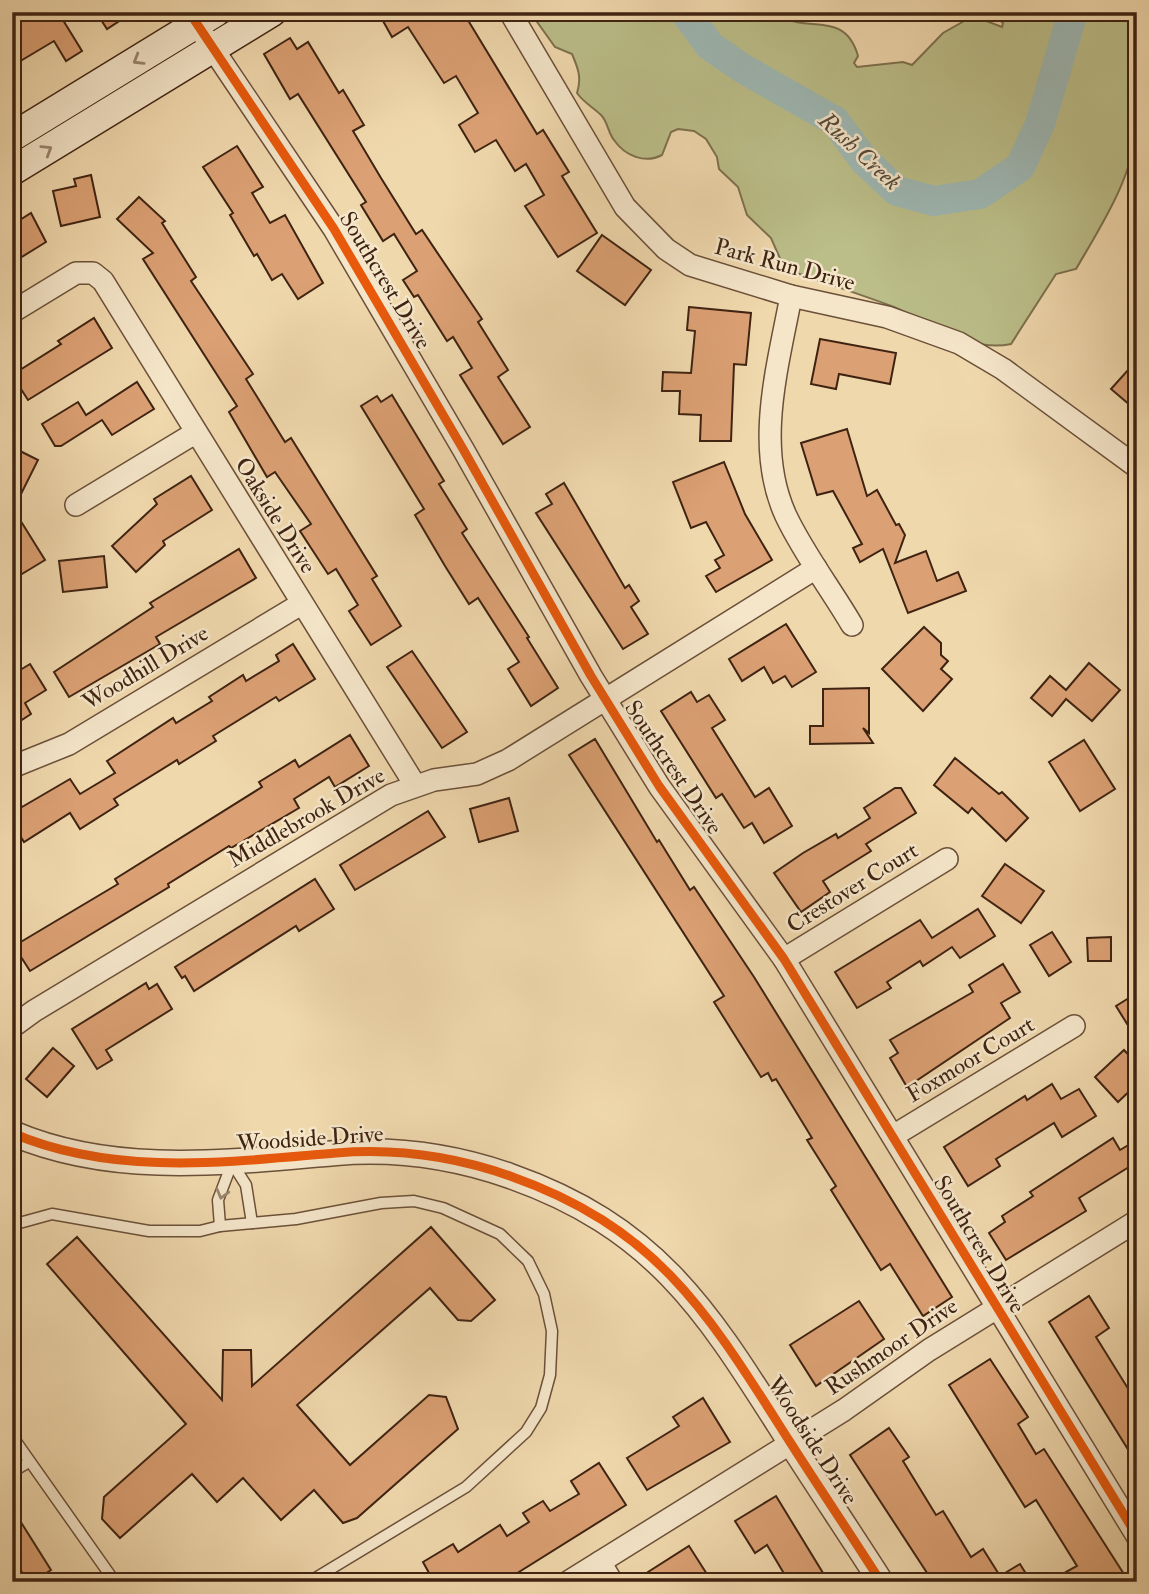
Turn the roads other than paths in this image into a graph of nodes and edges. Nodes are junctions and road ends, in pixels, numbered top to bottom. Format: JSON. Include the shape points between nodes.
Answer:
{"nodes":[{"id":1,"x":272,"y":12,"type":"edge"},
{"id":2,"x":510,"y":12,"type":"edge"},
{"id":3,"x":200,"y":16,"type":"edge"},
{"id":4,"x":213,"y":49,"type":"junction"},
{"id":5,"x":12,"y":137,"type":"edge"},
{"id":6,"x":12,"y":171,"type":"edge"},
{"id":7,"x":791,"y":296,"type":"junction"},
{"id":8,"x":12,"y":312,"type":"edge"},
{"id":9,"x":195,"y":433,"type":"junction"},
{"id":10,"x":1137,"y":467,"type":"edge"},
{"id":11,"x":76,"y":505,"type":"dead end"},
{"id":12,"x":816,"y":568,"type":"junction"},
{"id":13,"x":301,"y":604,"type":"junction"},
{"id":14,"x":852,"y":625,"type":"dead end"},
{"id":15,"x":606,"y":699,"type":"junction"},
{"id":16,"x":12,"y":766,"type":"edge"},
{"id":17,"x":415,"y":785,"type":"junction"},
{"id":18,"x":947,"y":859,"type":"dead end"},
{"id":19,"x":784,"y":960,"type":"junction"},
{"id":20,"x":1074,"y":1026,"type":"dead end"},
{"id":21,"x":12,"y":1027,"type":"edge"},
{"id":22,"x":12,"y":1133,"type":"edge"},
{"id":23,"x":893,"y":1136,"type":"junction"},
{"id":24,"x":232,"y":1163,"type":"junction"},
{"id":25,"x":1137,"y":1221,"type":"edge"},
{"id":26,"x":252,"y":1223,"type":"junction"},
{"id":27,"x":12,"y":1225,"type":"edge"},
{"id":28,"x":220,"y":1226,"type":"junction"},
{"id":29,"x":996,"y":1309,"type":"junction"},
{"id":30,"x":12,"y":1436,"type":"edge"},
{"id":31,"x":790,"y":1443,"type":"junction"},
{"id":32,"x":29,"y":1462,"type":"junction"},
{"id":33,"x":12,"y":1472,"type":"edge"},
{"id":34,"x":1137,"y":1536,"type":"edge"},
{"id":35,"x":600,"y":1562,"type":"junction"},
{"id":36,"x":116,"y":1582,"type":"edge"},
{"id":37,"x":309,"y":1582,"type":"edge"},
{"id":38,"x":568,"y":1582,"type":"edge"},
{"id":39,"x":612,"y":1582,"type":"edge"},
{"id":40,"x":881,"y":1582,"type":"edge"}],
"edges":[{"from":1,"to":4,"type":"main road"},
{"from":2,"to":7,"type":"street","name":"Park Run Drive","via":[[640,225],[690,265]]},
{"from":3,"to":4,"type":"street","name":"Southcrest Drive"},
{"from":3,"to":5,"type":"main road","one_way":true},
{"from":6,"to":4,"type":"main road","one_way":true},
{"from":4,"to":15,"type":"street","name":"Southcrest Drive","via":[[334,229]]},
{"from":7,"to":10,"type":"street","name":"Park Run Drive","via":[[887,317],[959,343],[1003,369]]},
{"from":7,"to":12,"type":"street","via":[[774,393],[770,454],[785,515]]},
{"from":8,"to":9,"type":"street","name":"Oakside Drive","via":[[76,273],[93,273],[103,281]]},
{"from":9,"to":11,"type":"street"},
{"from":9,"to":13,"type":"street","name":"Oakside Drive"},
{"from":12,"to":14,"type":"street"},
{"from":12,"to":15,"type":"street","name":"Middlebrook Drive"},
{"from":13,"to":16,"type":"street","name":"Woodhill Drive","via":[[69,744]]},
{"from":13,"to":17,"type":"street","name":"Oakside Drive"},
{"from":15,"to":17,"type":"street","name":"Middlebrook Drive","via":[[508,761],[477,774]]},
{"from":15,"to":19,"type":"street","name":"Southcrest Drive","via":[[659,786]]},
{"from":17,"to":21,"type":"street","name":"Middlebrook Drive","via":[[390,795]]},
{"from":18,"to":19,"type":"street","name":"Crestover Court"},
{"from":19,"to":23,"type":"street","name":"Southcrest Drive"},
{"from":20,"to":23,"type":"street","name":"Foxmoor Court"},
{"from":22,"to":24,"type":"street","name":"Woodside Drive","via":[[85,1154],[142,1162]]},
{"from":23,"to":29,"type":"street","name":"Southcrest Drive"},
{"from":24,"to":26,"type":"lane","via":[[246,1185]]},
{"from":24,"to":28,"type":"lane","one_way":true,"via":[[218,1200]]},
{"from":24,"to":31,"type":"street","name":"Woodside Drive","via":[[401,1152],[495,1170],[589,1209],[661,1264],[701,1307]]},
{"from":25,"to":29,"type":"street","name":"Rushmoor Drive"},
{"from":26,"to":28,"type":"lane"},
{"from":26,"to":37,"type":"lane","via":[[380,1203],[414,1201],[443,1208],[500,1234],[528,1261],[544,1294],[552,1331],[550,1376],[541,1408],[519,1439],[466,1487]]},
{"from":27,"to":28,"type":"lane","via":[[52,1214],[149,1231],[201,1231]]},
{"from":29,"to":31,"type":"street","name":"Rushmoor Drive"},
{"from":29,"to":34,"type":"street","name":"Southcrest Drive"},
{"from":30,"to":32,"type":"lane"},
{"from":31,"to":35,"type":"street","name":"Rushmoor Drive"},
{"from":31,"to":40,"type":"street","name":"Woodside Drive"},
{"from":32,"to":33,"type":"lane"},
{"from":32,"to":36,"type":"lane"},
{"from":35,"to":38,"type":"street","name":"Rushmoor Drive"},
{"from":35,"to":39,"type":"street"}]}
